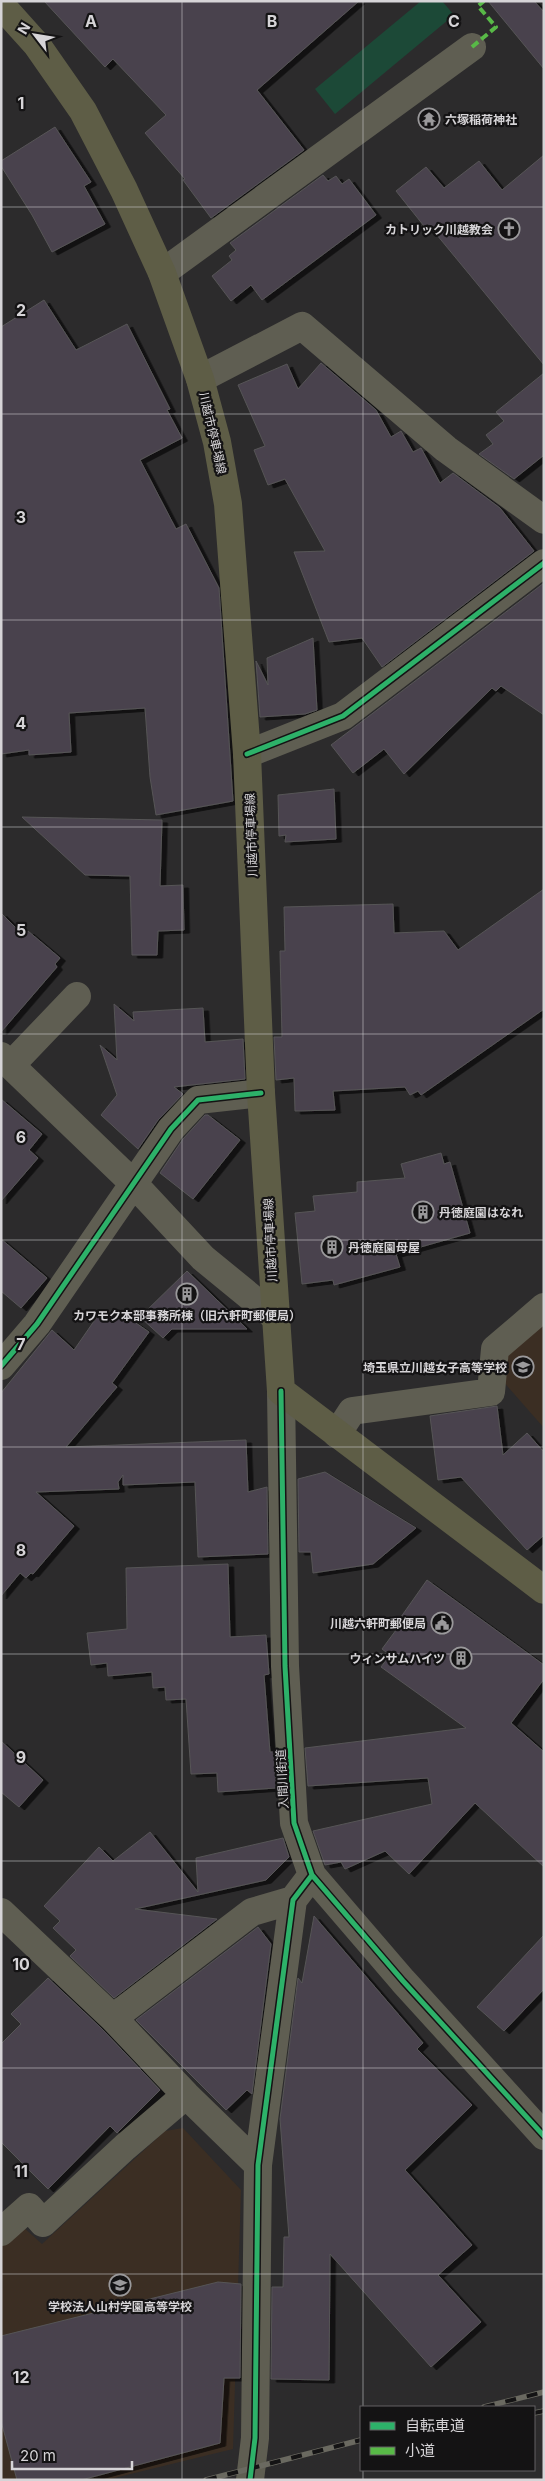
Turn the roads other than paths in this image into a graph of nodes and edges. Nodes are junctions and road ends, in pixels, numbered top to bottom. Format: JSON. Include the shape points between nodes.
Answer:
{"nodes":[{"id":1,"x":1,"y":5,"type":"edge"},
{"id":2,"x":472,"y":47,"type":"dead end"},
{"id":3,"x":162,"y":273,"type":"junction"},
{"id":4,"x":200,"y":379,"type":"junction"},
{"id":5,"x":544,"y":520,"type":"edge"},
{"id":6,"x":544,"y":563,"type":"edge"},
{"id":7,"x":247,"y":754,"type":"junction"},
{"id":8,"x":77,"y":996,"type":"dead end"},
{"id":9,"x":6,"y":1060,"type":"edge"},
{"id":10,"x":261,"y":1093,"type":"junction"},
{"id":11,"x":133,"y":1183,"type":"junction"},
{"id":12,"x":544,"y":1307,"type":"edge"},
{"id":13,"x":275,"y":1317,"type":"junction"},
{"id":14,"x":1,"y":1366,"type":"edge"},
{"id":15,"x":281,"y":1391,"type":"junction"},
{"id":16,"x":337,"y":1434,"type":"junction"},
{"id":17,"x":544,"y":1590,"type":"edge"},
{"id":18,"x":312,"y":1876,"type":"junction"},
{"id":19,"x":293,"y":1900,"type":"junction"},
{"id":20,"x":1,"y":1912,"type":"edge"},
{"id":21,"x":113,"y":2018,"type":"junction"},
{"id":22,"x":186,"y":2095,"type":"junction"},
{"id":23,"x":544,"y":2136,"type":"edge"},
{"id":24,"x":258,"y":2165,"type":"junction"},
{"id":25,"x":1,"y":2232,"type":"edge"},
{"id":26,"x":250,"y":2480,"type":"edge"}],
"edges":[{"from":1,"to":3,"type":"main road","name":"川越市停車場線","via":[[37,45],[83,112]]},
{"from":2,"to":3,"type":"street"},
{"from":3,"to":4,"type":"main road","name":"川越市停車場線"},
{"from":4,"to":5,"type":"street","via":[[302,326],[446,449]]},
{"from":4,"to":7,"type":"main road","name":"川越市停車場線","via":[[218,442],[228,504]]},
{"from":6,"to":7,"type":"street","via":[[343,716]]},
{"from":7,"to":10,"type":"main road","name":"川越市停車場線"},
{"from":8,"to":9,"type":"street"},
{"from":9,"to":11,"type":"street"},
{"from":10,"to":11,"type":"street","via":[[198,1100],[171,1129]]},
{"from":10,"to":13,"type":"main road","name":"川越市停車場線"},
{"from":11,"to":13,"type":"street","via":[[203,1258]]},
{"from":11,"to":14,"type":"street","via":[[37,1324]]},
{"from":12,"to":16,"type":"street","via":[[495,1350],[491,1392],[352,1411]]},
{"from":13,"to":15,"type":"main road","name":"川越市停車場線"},
{"from":15,"to":16,"type":"main road"},
{"from":15,"to":18,"type":"street","name":"入間川街道","via":[[285,1666],[294,1823]]},
{"from":16,"to":17,"type":"main road"},
{"from":18,"to":19,"type":"street"},
{"from":18,"to":23,"type":"street","name":"入間川街道"},
{"from":19,"to":21,"type":"street","via":[[252,1912]]},
{"from":19,"to":24,"type":"street"},
{"from":20,"to":21,"type":"street"},
{"from":21,"to":22,"type":"street"},
{"from":22,"to":24,"type":"street"},
{"from":22,"to":25,"type":"street","via":[[43,2223],[29,2207]]},
{"from":24,"to":26,"type":"street","via":[[255,2438]]}]}
